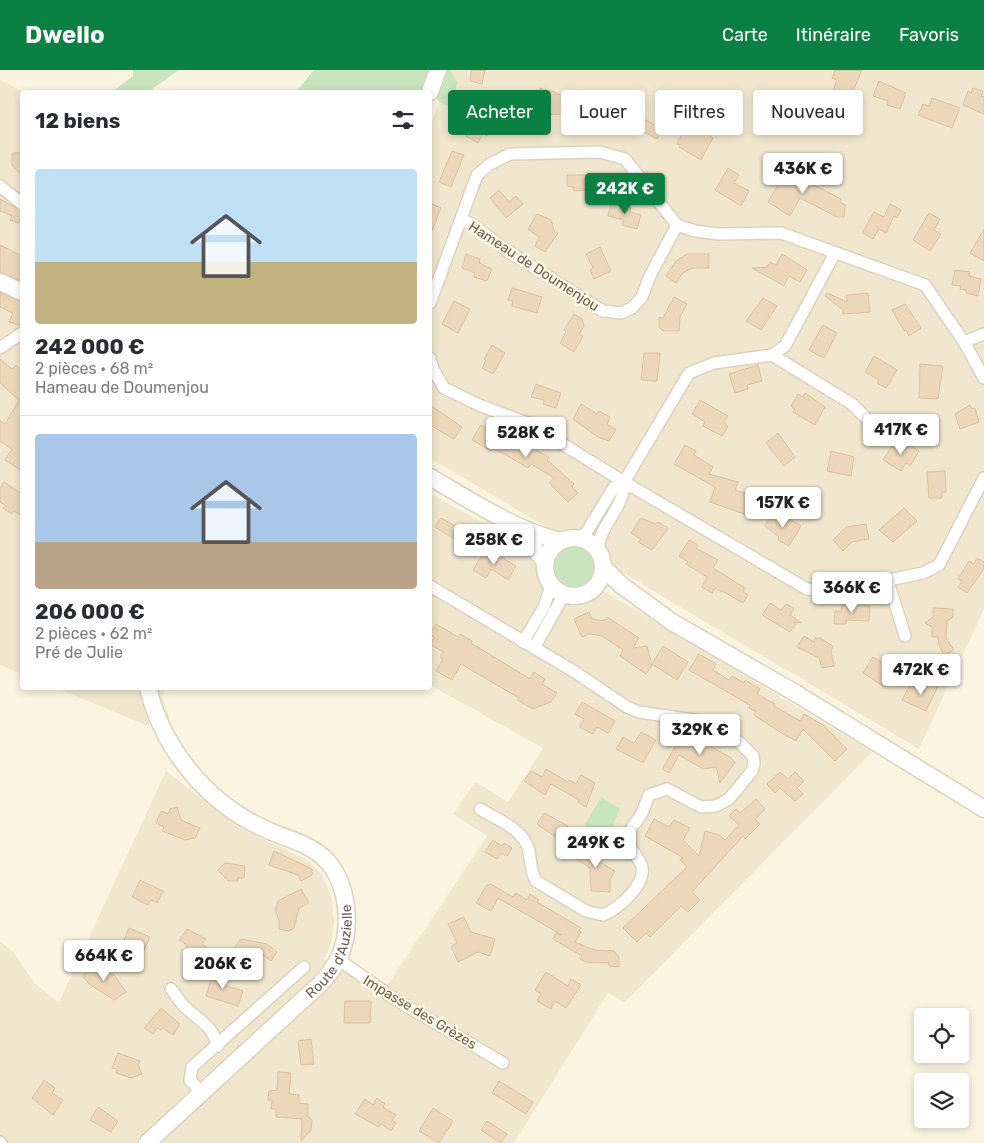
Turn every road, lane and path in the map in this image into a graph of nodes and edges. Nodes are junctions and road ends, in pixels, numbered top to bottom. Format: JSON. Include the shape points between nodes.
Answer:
{"nodes":[{"id":1,"x":438,"y":70,"type":"edge"},
{"id":2,"x":431,"y":90,"type":"edge"},
{"id":3,"x":0,"y":186,"type":"edge"},
{"id":4,"x":20,"y":202,"type":"edge"},
{"id":5,"x":461,"y":219,"type":"junction"},
{"id":6,"x":677,"y":225,"type":"junction"},
{"id":7,"x":835,"y":253,"type":"junction"},
{"id":8,"x":0,"y":282,"type":"edge"},
{"id":9,"x":20,"y":291,"type":"edge"},
{"id":10,"x":432,"y":298,"type":"edge"},
{"id":11,"x":20,"y":334,"type":"edge"},
{"id":12,"x":984,"y":334,"type":"edge"},
{"id":13,"x":964,"y":342,"type":"junction"},
{"id":14,"x":0,"y":348,"type":"edge"},
{"id":15,"x":772,"y":355,"type":"junction"},
{"id":16,"x":432,"y":365,"type":"edge"},
{"id":17,"x":984,"y":378,"type":"edge"},
{"id":18,"x":871,"y":424,"type":"dead end"},
{"id":19,"x":432,"y":478,"type":"edge"},
{"id":20,"x":984,"y":478,"type":"edge"},
{"id":21,"x":624,"y":482,"type":"junction"},
{"id":22,"x":491,"y":512,"type":"junction"},
{"id":23,"x":579,"y":538,"type":"junction"},
{"id":24,"x":561,"y":541,"type":"junction"},
{"id":25,"x":598,"y":550,"type":"junction"},
{"id":26,"x":545,"y":562,"type":"junction"},
{"id":27,"x":603,"y":567,"type":"junction"},
{"id":28,"x":888,"y":581,"type":"junction"},
{"id":29,"x":551,"y":585,"type":"junction"},
{"id":30,"x":432,"y":587,"type":"edge"},
{"id":31,"x":593,"y":589,"type":"junction"},
{"id":32,"x":568,"y":595,"type":"junction"},
{"id":33,"x":655,"y":609,"type":"junction"},
{"id":34,"x":905,"y":636,"type":"dead end"},
{"id":35,"x":523,"y":642,"type":"junction"},
{"id":36,"x":534,"y":648,"type":"junction"},
{"id":37,"x":149,"y":690,"type":"edge"},
{"id":38,"x":480,"y":809,"type":"dead end"},
{"id":39,"x":984,"y":810,"type":"edge"},
{"id":40,"x":338,"y":959,"type":"junction"},
{"id":41,"x":304,"y":967,"type":"dead end"},
{"id":42,"x":172,"y":989,"type":"dead end"},
{"id":43,"x":218,"y":1046,"type":"junction"},
{"id":44,"x":503,"y":1063,"type":"dead end"},
{"id":45,"x":201,"y":1092,"type":"junction"},
{"id":46,"x":147,"y":1143,"type":"edge"}],
"edges":[{"from":1,"to":2,"type":"street"},
{"from":3,"to":4,"type":"street"},
{"from":5,"to":6,"type":"street","name":"Hameau de Doumenjou","via":[[477,175],[510,154],[600,152],[625,159]]},
{"from":5,"to":6,"type":"street","name":"Hameau de Doumenjou","via":[[603,311],[621,313],[632,308],[642,297]]},
{"from":5,"to":10,"type":"street","name":"Hameau de Doumenjou"},
{"from":6,"to":7,"type":"street","via":[[719,234],[781,233]]},
{"from":7,"to":13,"type":"street","via":[[925,285]]},
{"from":7,"to":15,"type":"street","via":[[786,346]]},
{"from":8,"to":9,"type":"street"},
{"from":11,"to":14,"type":"street"},
{"from":12,"to":13,"type":"street"},
{"from":13,"to":17,"type":"street"},
{"from":15,"to":18,"type":"street","via":[[852,404]]},
{"from":15,"to":21,"type":"street","via":[[714,363],[689,372]]},
{"from":16,"to":21,"type":"street","via":[[444,388],[478,405],[530,424]]},
{"from":19,"to":22,"type":"street"},
{"from":20,"to":28,"type":"street","via":[[939,565],[923,573]]},
{"from":21,"to":23,"type":"street","via":[[614,487],[586,533]]},
{"from":21,"to":25,"type":"street","via":[[624,494],[598,538]]},
{"from":21,"to":28,"type":"street","via":[[808,589],[830,592]]},
{"from":22,"to":24,"type":"street","via":[[540,536]]},
{"from":22,"to":26,"type":"street","via":[[533,547]]},
{"from":23,"to":24,"type":"street"},
{"from":23,"to":25,"type":"street"},
{"from":24,"to":26,"type":"street","via":[[550,550]]},
{"from":25,"to":27,"type":"street"},
{"from":26,"to":29,"type":"street"},
{"from":27,"to":31,"type":"street"},
{"from":27,"to":33,"type":"street","via":[[612,578]]},
{"from":28,"to":34,"type":"street"},
{"from":29,"to":32,"type":"street"},
{"from":29,"to":35,"type":"street","via":[[544,607]]},
{"from":30,"to":35,"type":"street"},
{"from":31,"to":32,"type":"street","via":[[577,596]]},
{"from":31,"to":33,"type":"street","via":[[603,589]]},
{"from":32,"to":36,"type":"street"},
{"from":33,"to":39,"type":"street"},
{"from":35,"to":36,"type":"street"},
{"from":36,"to":38,"type":"street","via":[[627,707],[639,712],[701,721],[739,742],[753,756],[752,771],[729,799],[716,806],[700,807],[667,789],[649,795],[633,824],[629,840],[641,864],[643,876],[640,884],[616,908],[603,915],[586,911],[536,881],[524,839]]},
{"from":37,"to":40,"type":"street","name":"Route d'Auzielle","via":[[165,733],[194,777],[250,821],[310,847],[332,867],[341,886],[346,910],[346,935]]},
{"from":40,"to":44,"type":"street","name":"Impasse des Grèzes","via":[[393,998]]},
{"from":40,"to":45,"type":"street","name":"Route d'Auzielle","via":[[304,1000]]},
{"from":41,"to":43,"type":"street"},
{"from":42,"to":43,"type":"street","via":[[184,1007],[206,1023]]},
{"from":43,"to":45,"type":"street","via":[[192,1067],[190,1080]]},
{"from":45,"to":46,"type":"street","name":"Route d'Auzielle"}]}
